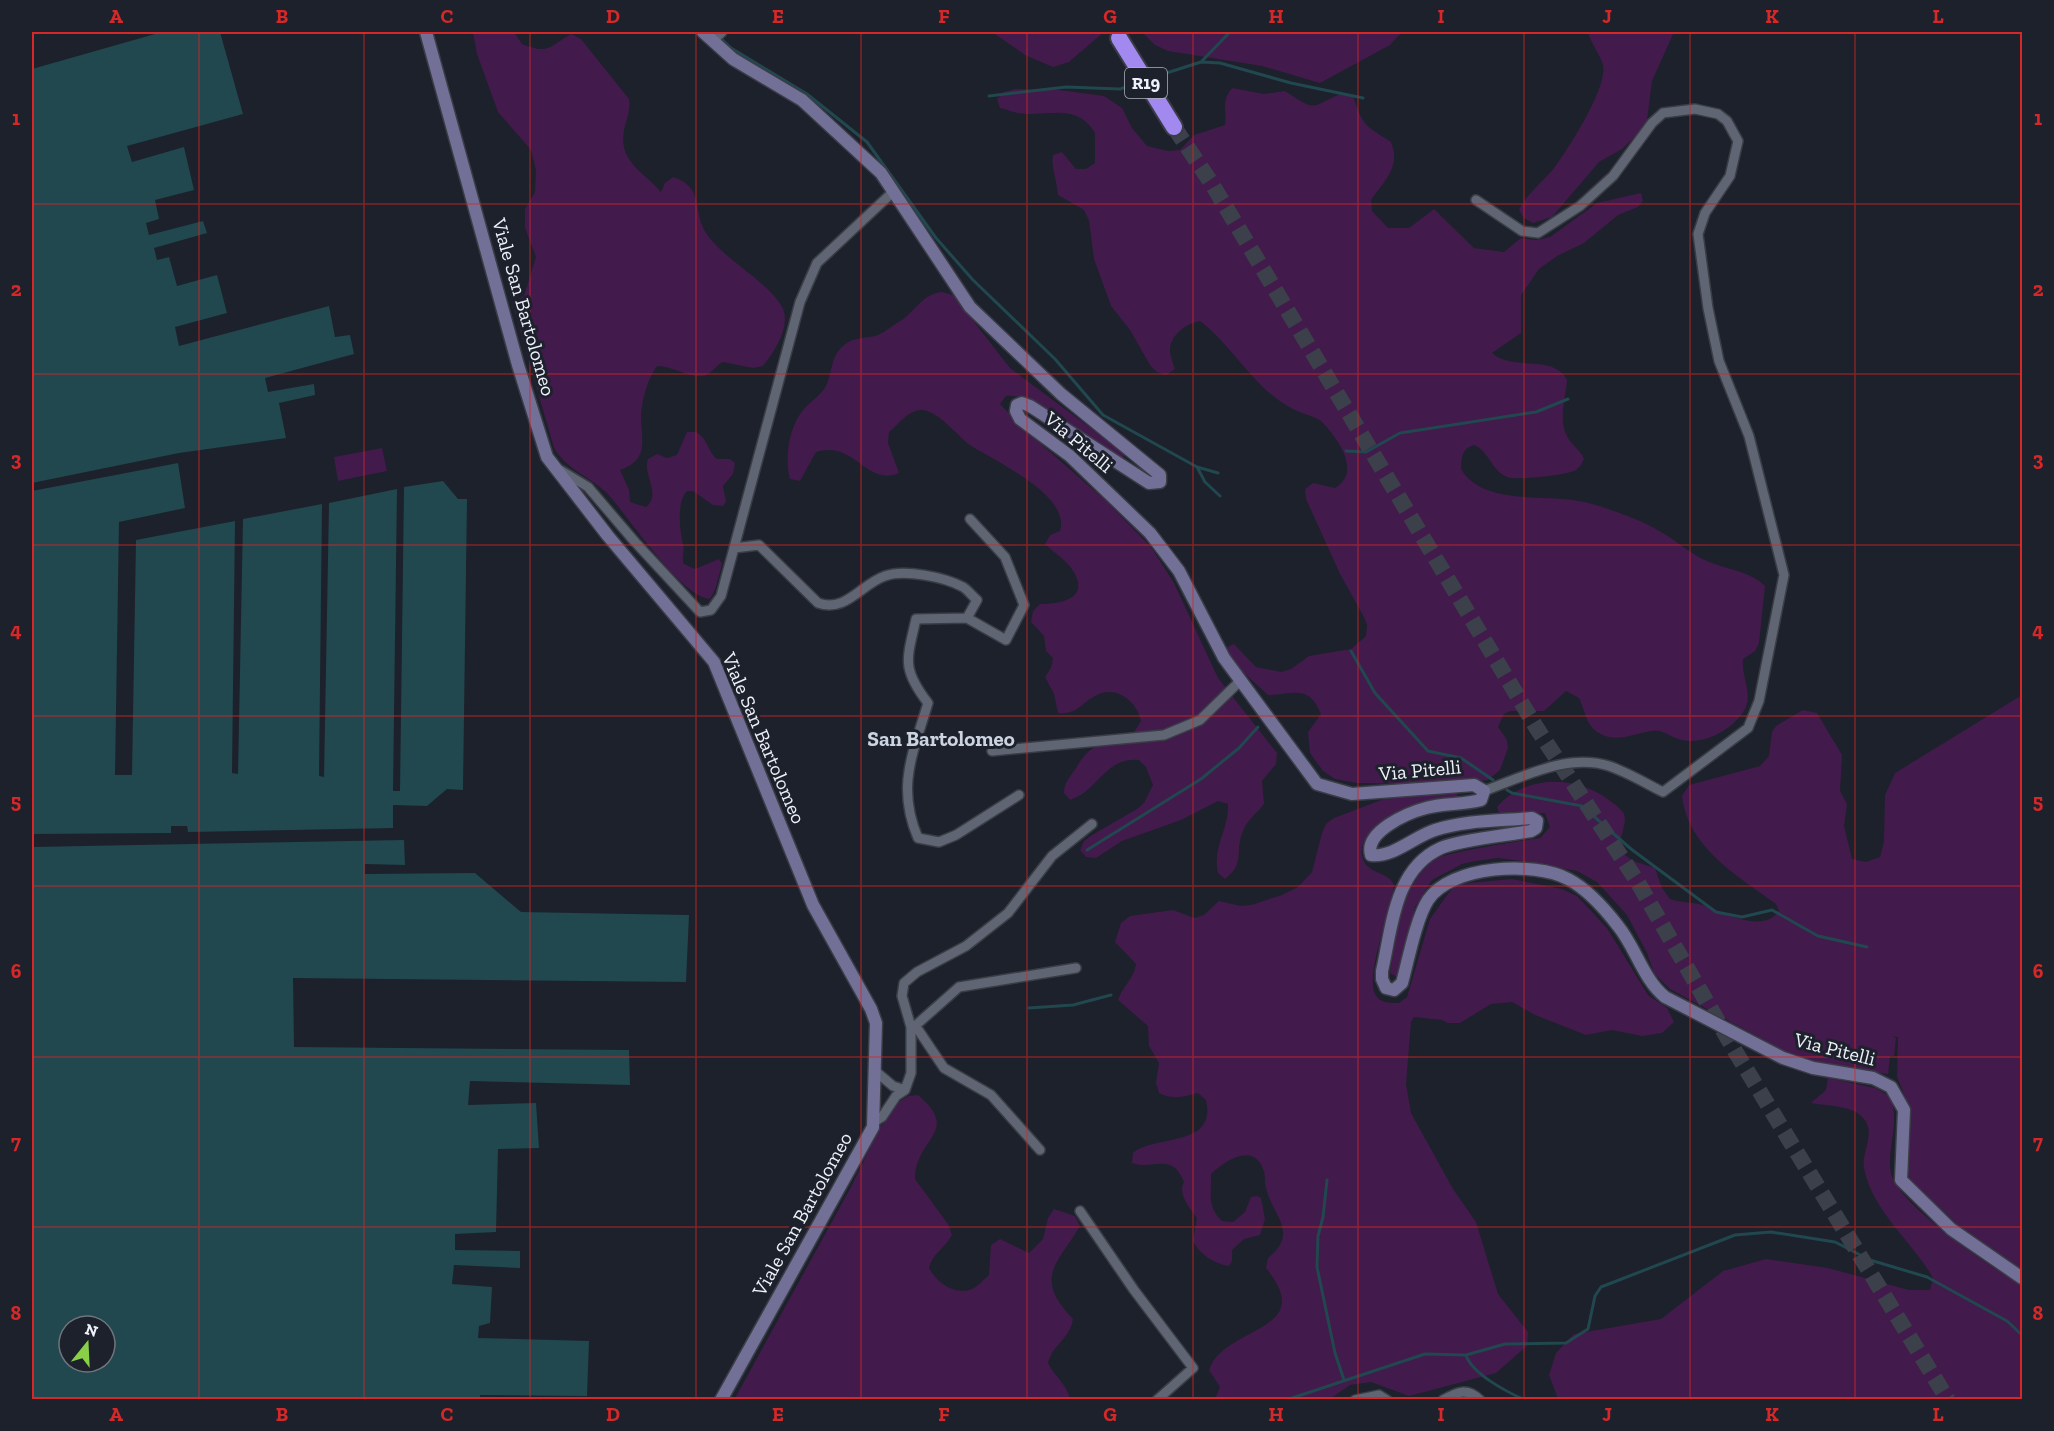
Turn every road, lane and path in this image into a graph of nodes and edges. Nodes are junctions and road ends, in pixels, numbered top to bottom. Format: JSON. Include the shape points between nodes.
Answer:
{"nodes":[{"id":1,"x":426,"y":32,"type":"edge"},
{"id":2,"x":703,"y":32,"type":"edge"},
{"id":3,"x":716,"y":38,"type":"edge"},
{"id":4,"x":1119,"y":38,"type":"dead end"},
{"id":5,"x":1174,"y":127,"type":"tunnel mouth"},
{"id":6,"x":894,"y":191,"type":"junction"},
{"id":7,"x":1476,"y":200,"type":"dead end"},
{"id":8,"x":553,"y":466,"type":"junction"},
{"id":9,"x":970,"y":519,"type":"dead end"},
{"id":10,"x":734,"y":549,"type":"junction"},
{"id":11,"x":967,"y":618,"type":"junction"},
{"id":12,"x":1240,"y":681,"type":"junction"},
{"id":13,"x":992,"y":751,"type":"dead end"},
{"id":14,"x":1484,"y":791,"type":"junction"},
{"id":15,"x":1019,"y":795,"type":"dead end"},
{"id":16,"x":1092,"y":824,"type":"dead end"},
{"id":17,"x":1076,"y":968,"type":"dead end"},
{"id":18,"x":913,"y":1027,"type":"junction"},
{"id":19,"x":874,"y":1070,"type":"junction"},
{"id":20,"x":905,"y":1089,"type":"junction"},
{"id":21,"x":874,"y":1122,"type":"junction"},
{"id":22,"x":1040,"y":1150,"type":"dead end"},
{"id":23,"x":1080,"y":1211,"type":"dead end"},
{"id":24,"x":2022,"y":1278,"type":"edge"},
{"id":25,"x":721,"y":1400,"type":"edge"},
{"id":26,"x":1157,"y":1400,"type":"edge"},
{"id":27,"x":1355,"y":1400,"type":"edge"},
{"id":28,"x":1387,"y":1400,"type":"edge"},
{"id":29,"x":1443,"y":1400,"type":"edge"},
{"id":30,"x":1480,"y":1400,"type":"edge"}],
"edges":[{"from":1,"to":8,"type":"street","name":"Viale San Bartolomeo","via":[[518,365]]},
{"from":2,"to":3,"type":"street","name":"Via Pitelli"},
{"from":3,"to":6,"type":"street","name":"Via Pitelli","via":[[733,59],[802,100]]},
{"from":4,"to":5,"type":"highway","number":"R19"},
{"from":6,"to":10,"type":"street","via":[[817,263],[800,302]]},
{"from":6,"to":12,"type":"street","name":"Via Pitelli","via":[[970,307],[1060,394],[1160,475],[1160,482],[1149,483],[1030,406],[1017,405],[1020,419],[1070,456],[1150,533],[1179,572]]},
{"from":7,"to":14,"type":"street","via":[[1522,231],[1538,233],[1580,206],[1613,176],[1652,123],[1664,113],[1707,110],[1727,121],[1738,141],[1730,176],[1705,213],[1698,234],[1719,361],[1749,436],[1784,575],[1759,701],[1748,728],[1663,792],[1608,766],[1577,761]]},
{"from":8,"to":10,"type":"street","via":[[588,487],[700,612],[711,610],[721,596]]},
{"from":8,"to":19,"type":"street","name":"Viale San Bartolomeo","via":[[714,662],[813,905],[871,1009],[876,1023]]},
{"from":9,"to":11,"type":"street","via":[[1005,557],[1024,605],[1006,640]]},
{"from":10,"to":11,"type":"street","via":[[759,545],[818,603],[828,607],[838,605],[884,576],[914,572],[963,587],[977,600]]},
{"from":11,"to":15,"type":"street","via":[[916,619],[906,663],[928,703],[908,772],[906,802],[911,822],[918,838],[939,842]]},
{"from":12,"to":13,"type":"street","via":[[1200,720],[1164,735]]},
{"from":12,"to":14,"type":"street","name":"Via Pitelli","via":[[1317,784],[1352,794],[1474,785]]},
{"from":14,"to":24,"type":"street","name":"Via Pitelli","via":[[1484,798],[1477,801],[1425,808],[1381,829],[1372,839],[1370,853],[1377,856],[1447,826],[1532,818],[1537,823],[1531,831],[1441,848],[1419,863],[1400,891],[1382,971],[1386,988],[1394,990],[1402,983],[1425,906],[1445,884],[1463,875],[1490,870],[1534,871],[1567,878],[1581,887],[1617,925],[1655,988],[1665,997],[1798,1064],[1873,1078],[1891,1087],[1904,1110],[1902,1180],[1951,1229]]},
{"from":16,"to":18,"type":"street","via":[[1052,856],[1008,913],[966,946],[910,976],[902,996]]},
{"from":17,"to":18,"type":"street","via":[[959,987]]},
{"from":18,"to":20,"type":"street","via":[[911,1073]]},
{"from":18,"to":22,"type":"street","via":[[944,1068],[991,1095]]},
{"from":19,"to":20,"type":"street","via":[[893,1086]]},
{"from":19,"to":21,"type":"street","name":"Viale San Bartolomeo"},
{"from":20,"to":21,"type":"street"},
{"from":21,"to":25,"type":"street","name":"Viale San Bartolomeo"},
{"from":23,"to":26,"type":"street","via":[[1193,1368]]},
{"from":27,"to":28,"type":"street","via":[[1379,1395]]},
{"from":29,"to":30,"type":"street","via":[[1461,1391],[1473,1392]]}]}
